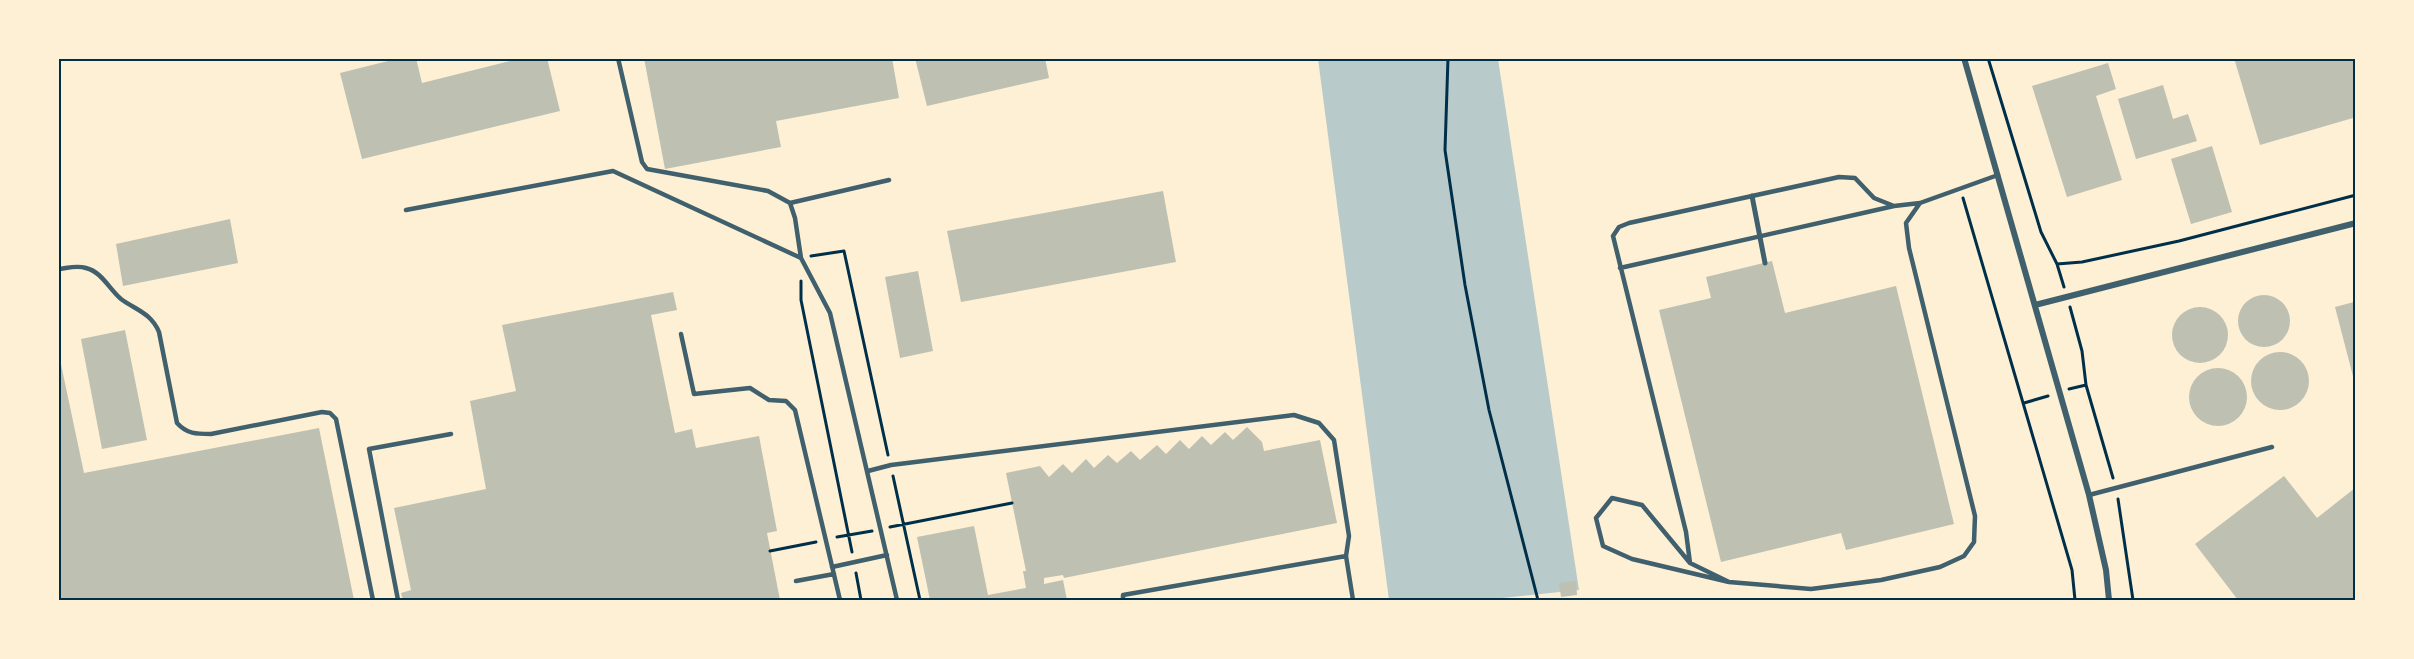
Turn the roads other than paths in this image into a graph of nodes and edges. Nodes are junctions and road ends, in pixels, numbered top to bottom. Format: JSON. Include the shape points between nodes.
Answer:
{"nodes":[{"id":1,"x":618,"y":58,"type":"edge"},
{"id":2,"x":1964,"y":58,"type":"edge"},
{"id":3,"x":1998,"y":175,"type":"junction"},
{"id":4,"x":889,"y":180,"type":"dead end"},
{"id":5,"x":1752,"y":196,"type":"junction"},
{"id":6,"x":790,"y":203,"type":"junction"},
{"id":7,"x":1920,"y":203,"type":"junction"},
{"id":8,"x":1894,"y":206,"type":"junction"},
{"id":9,"x":406,"y":210,"type":"dead end"},
{"id":10,"x":2355,"y":223,"type":"edge"},
{"id":11,"x":1761,"y":236,"type":"junction"},
{"id":12,"x":801,"y":258,"type":"junction"},
{"id":13,"x":1765,"y":263,"type":"dead end"},
{"id":14,"x":1620,"y":268,"type":"junction"},
{"id":15,"x":58,"y":269,"type":"edge"},
{"id":16,"x":2035,"y":305,"type":"junction"},
{"id":17,"x":681,"y":334,"type":"dead end"},
{"id":18,"x":451,"y":434,"type":"dead end"},
{"id":19,"x":2272,"y":447,"type":"dead end"},
{"id":20,"x":867,"y":471,"type":"junction"},
{"id":21,"x":2089,"y":495,"type":"junction"},
{"id":22,"x":887,"y":555,"type":"junction"},
{"id":23,"x":1346,"y":556,"type":"junction"},
{"id":24,"x":1689,"y":563,"type":"junction"},
{"id":25,"x":832,"y":567,"type":"junction"},
{"id":26,"x":834,"y":574,"type":"junction"},
{"id":27,"x":796,"y":581,"type":"dead end"},
{"id":28,"x":1730,"y":582,"type":"junction"},
{"id":29,"x":373,"y":600,"type":"edge"},
{"id":30,"x":398,"y":600,"type":"edge"},
{"id":31,"x":840,"y":600,"type":"edge"},
{"id":32,"x":897,"y":600,"type":"edge"},
{"id":33,"x":1123,"y":600,"type":"edge"},
{"id":34,"x":1353,"y":600,"type":"edge"},
{"id":35,"x":2109,"y":600,"type":"edge"}],
"edges":[{"from":1,"to":6,"type":"lane","via":[[642,162],[647,169],[768,191]]},
{"from":2,"to":3,"type":"street"},
{"from":3,"to":7,"type":"lane"},
{"from":3,"to":16,"type":"street"},
{"from":4,"to":6,"type":"lane"},
{"from":5,"to":8,"type":"lane","via":[[1839,177],[1855,178],[1874,198]]},
{"from":5,"to":11,"type":"street"},
{"from":5,"to":14,"type":"lane","via":[[1619,227],[1613,236]]},
{"from":6,"to":12,"type":"lane"},
{"from":7,"to":8,"type":"lane"},
{"from":7,"to":28,"type":"lane","via":[[1906,223],[1909,248],[1975,516],[1974,542],[1964,556],[1940,567],[1881,580],[1811,589]]},
{"from":8,"to":11,"type":"lane"},
{"from":9,"to":12,"type":"lane","via":[[613,171]]},
{"from":10,"to":16,"type":"street"},
{"from":11,"to":13,"type":"street"},
{"from":11,"to":14,"type":"lane"},
{"from":12,"to":20,"type":"lane","via":[[830,314]]},
{"from":14,"to":24,"type":"lane","via":[[1686,532]]},
{"from":15,"to":29,"type":"lane","via":[[76,266],[98,273],[120,298],[154,322],[177,423],[184,431],[211,434],[321,412],[336,419]]},
{"from":16,"to":21,"type":"street"},
{"from":17,"to":25,"type":"lane","via":[[694,394],[750,388],[770,400],[786,401],[795,410]]},
{"from":18,"to":30,"type":"lane","via":[[369,449]]},
{"from":19,"to":21,"type":"lane"},
{"from":20,"to":22,"type":"lane"},
{"from":20,"to":23,"type":"lane","via":[[1294,415],[1320,423],[1334,440],[1349,536]]},
{"from":21,"to":35,"type":"street"},
{"from":22,"to":25,"type":"lane"},
{"from":22,"to":32,"type":"lane"},
{"from":23,"to":33,"type":"lane","via":[[1122,595]]},
{"from":23,"to":34,"type":"lane"},
{"from":24,"to":28,"type":"lane"},
{"from":24,"to":28,"type":"lane","via":[[1642,505],[1612,498],[1596,518],[1603,546],[1632,559]]},
{"from":25,"to":26,"type":"lane"},
{"from":26,"to":27,"type":"lane"},
{"from":26,"to":31,"type":"lane"}]}
